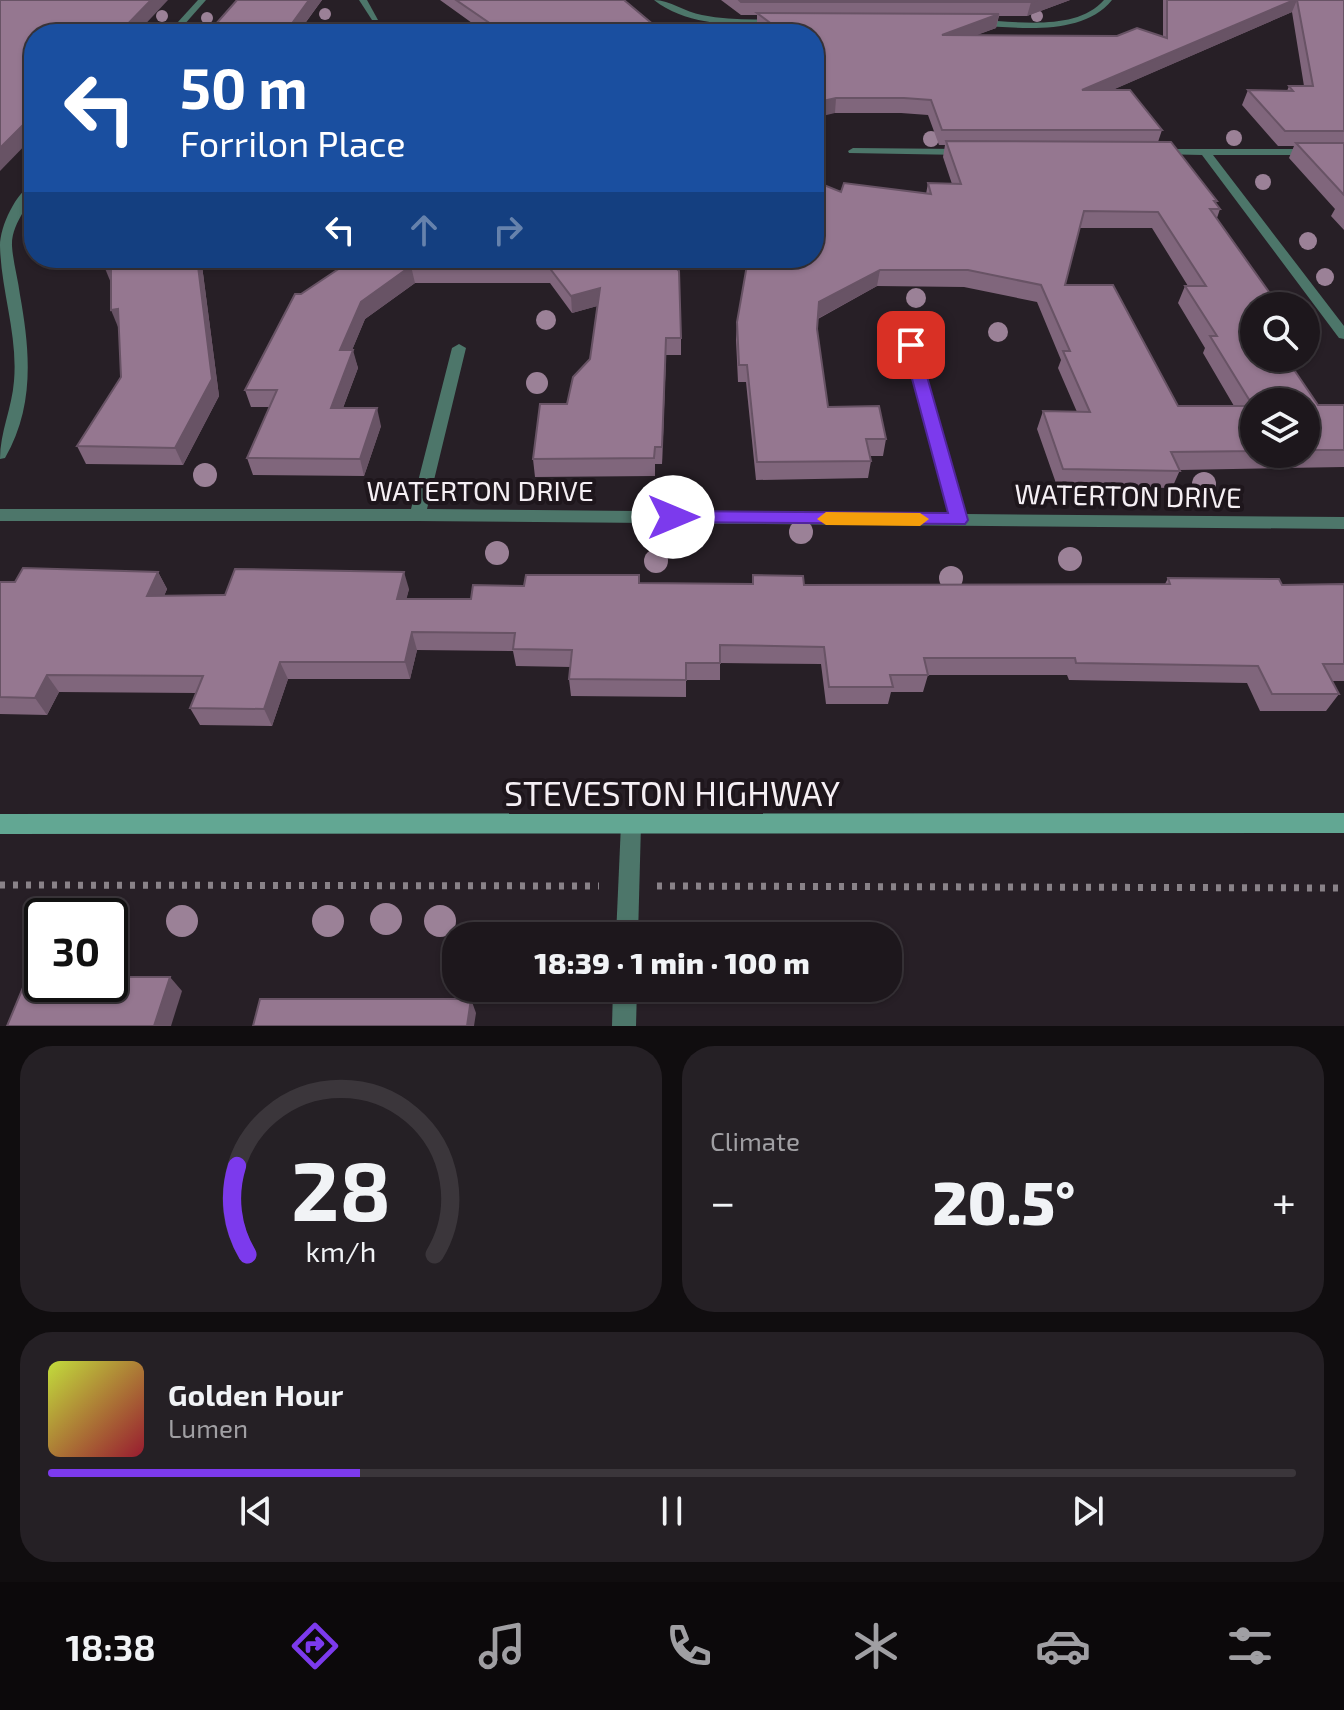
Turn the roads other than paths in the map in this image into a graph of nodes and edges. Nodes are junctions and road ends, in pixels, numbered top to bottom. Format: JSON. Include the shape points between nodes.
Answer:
{"nodes":[{"id":1,"x":202,"y":0,"type":"edge"},
{"id":2,"x":363,"y":0,"type":"edge"},
{"id":3,"x":658,"y":0,"type":"edge"},
{"id":4,"x":1108,"y":0,"type":"edge"},
{"id":5,"x":375,"y":18,"type":"dead end"},
{"id":6,"x":791,"y":22,"type":"edge"},
{"id":7,"x":966,"y":23,"type":"edge"},
{"id":8,"x":180,"y":24,"type":"edge"},
{"id":9,"x":853,"y":151,"type":"dead end"},
{"id":10,"x":971,"y":152,"type":"edge"},
{"id":11,"x":1142,"y":152,"type":"edge"},
{"id":12,"x":1205,"y":152,"type":"junction"},
{"id":13,"x":1344,"y":152,"type":"edge"},
{"id":14,"x":24,"y":198,"type":"edge"},
{"id":15,"x":1344,"y":335,"type":"edge"},
{"id":16,"x":911,"y":345,"type":"dead end"},
{"id":17,"x":459,"y":348,"type":"dead end"},
{"id":18,"x":0,"y":454,"type":"edge"},
{"id":19,"x":0,"y":515,"type":"edge"},
{"id":20,"x":418,"y":515,"type":"junction"},
{"id":21,"x":959,"y":520,"type":"junction"},
{"id":22,"x":1344,"y":523,"type":"edge"},
{"id":23,"x":1344,"y":823,"type":"edge"},
{"id":24,"x":0,"y":824,"type":"edge"},
{"id":25,"x":631,"y":824,"type":"junction"},
{"id":26,"x":628,"y":922,"type":"edge"},
{"id":27,"x":625,"y":1002,"type":"edge"},
{"id":28,"x":624,"y":1026,"type":"edge"}],
"edges":[{"from":1,"to":8,"type":"street"},
{"from":2,"to":5,"type":"street"},
{"from":3,"to":6,"type":"street","via":[[698,17]]},
{"from":4,"to":7,"type":"street","via":[[1099,13],[1072,21]]},
{"from":9,"to":10,"type":"street"},
{"from":11,"to":12,"type":"street"},
{"from":12,"to":13,"type":"street"},
{"from":12,"to":15,"type":"street"},
{"from":14,"to":18,"type":"street","via":[[9,223],[6,244],[22,377],[20,411]]},
{"from":16,"to":21,"type":"street"},
{"from":17,"to":20,"type":"street"},
{"from":19,"to":20,"type":"street","name":"WATERTON DRIVE"},
{"from":20,"to":21,"type":"street","name":"WATERTON DRIVE"},
{"from":21,"to":22,"type":"street","name":"WATERTON DRIVE"},
{"from":23,"to":25,"type":"main road","name":"STEVESTON HIGHWAY"},
{"from":24,"to":25,"type":"main road","name":"STEVESTON HIGHWAY"},
{"from":25,"to":26,"type":"street"},
{"from":27,"to":28,"type":"street"}]}
